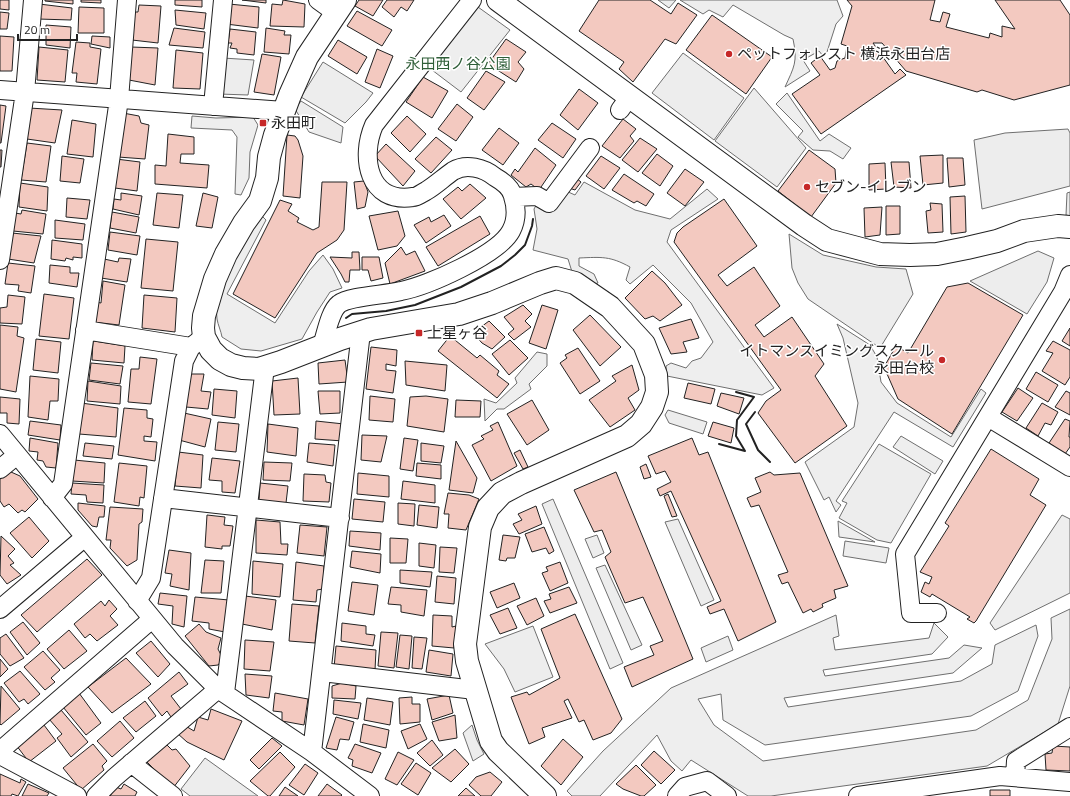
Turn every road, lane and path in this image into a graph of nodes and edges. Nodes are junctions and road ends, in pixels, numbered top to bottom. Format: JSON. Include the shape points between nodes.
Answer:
{"nodes":[{"id":1,"x":33,"y":0,"type":"edge"},
{"id":2,"x":127,"y":0,"type":"edge"},
{"id":3,"x":223,"y":0,"type":"edge"},
{"id":4,"x":318,"y":0,"type":"edge"},
{"id":5,"x":472,"y":0,"type":"edge"},
{"id":6,"x":498,"y":0,"type":"edge"},
{"id":7,"x":340,"y":7,"type":"edge"},
{"id":8,"x":0,"y":90,"type":"edge"},
{"id":9,"x":25,"y":92,"type":"junction"},
{"id":10,"x":119,"y":99,"type":"junction"},
{"id":11,"x":213,"y":106,"type":"junction"},
{"id":12,"x":284,"y":111,"type":"junction"},
{"id":13,"x":590,"y":148,"type":"dead end"},
{"id":14,"x":514,"y":197,"type":"junction"},
{"id":15,"x":1070,"y":228,"type":"edge"},
{"id":16,"x":0,"y":260,"type":"edge"},
{"id":17,"x":1070,"y":275,"type":"edge"},
{"id":18,"x":85,"y":330,"type":"junction"},
{"id":19,"x":361,"y":332,"type":"junction"},
{"id":20,"x":198,"y":342,"type":"junction"},
{"id":21,"x":322,"y":346,"type":"junction"},
{"id":22,"x":265,"y":367,"type":"junction"},
{"id":23,"x":988,"y":417,"type":"junction"},
{"id":24,"x":0,"y":434,"type":"edge"},
{"id":25,"x":17,"y":455,"type":"junction"},
{"id":26,"x":1070,"y":467,"type":"edge"},
{"id":27,"x":0,"y":469,"type":"edge"},
{"id":28,"x":52,"y":498,"type":"junction"},
{"id":29,"x":163,"y":498,"type":"junction"},
{"id":30,"x":248,"y":508,"type":"junction"},
{"id":31,"x":340,"y":518,"type":"junction"},
{"id":32,"x":85,"y":537,"type":"junction"},
{"id":33,"x":137,"y":601,"type":"junction"},
{"id":34,"x":0,"y":609,"type":"edge"},
{"id":35,"x":937,"y":613,"type":"dead end"},
{"id":36,"x":152,"y":619,"type":"junction"},
{"id":37,"x":322,"y":672,"type":"junction"},
{"id":38,"x":475,"y":690,"type":"junction"},
{"id":39,"x":222,"y":691,"type":"junction"},
{"id":40,"x":1070,"y":727,"type":"edge"},
{"id":41,"x":0,"y":751,"type":"edge"},
{"id":42,"x":312,"y":752,"type":"junction"},
{"id":43,"x":0,"y":755,"type":"edge"},
{"id":44,"x":131,"y":763,"type":"junction"},
{"id":45,"x":1015,"y":777,"type":"junction"},
{"id":46,"x":1070,"y":782,"type":"edge"},
{"id":47,"x":911,"y":792,"type":"edge"},
{"id":48,"x":77,"y":796,"type":"edge"},
{"id":49,"x":96,"y":796,"type":"edge"},
{"id":50,"x":173,"y":796,"type":"edge"},
{"id":51,"x":370,"y":796,"type":"edge"},
{"id":52,"x":545,"y":796,"type":"edge"},
{"id":53,"x":677,"y":796,"type":"edge"},
{"id":54,"x":727,"y":796,"type":"edge"},
{"id":55,"x":858,"y":796,"type":"edge"}],
"edges":[{"from":1,"to":9,"type":"street"},
{"from":2,"to":10,"type":"street"},
{"from":3,"to":11,"type":"street"},
{"from":4,"to":7,"type":"street"},
{"from":5,"to":14,"type":"street","via":[[374,125],[368,147],[368,164],[371,176],[379,186],[398,198],[414,197],[435,186],[454,170],[466,166],[492,174],[503,182]]},
{"from":6,"to":15,"type":"street","via":[[625,103],[827,240],[880,254],[937,254],[997,241],[1024,231],[1058,226]]},
{"from":7,"to":12,"type":"street","via":[[308,57]]},
{"from":8,"to":9,"type":"street"},
{"from":9,"to":10,"type":"street"},
{"from":9,"to":16,"type":"street"},
{"from":10,"to":11,"type":"street"},
{"from":10,"to":18,"type":"street"},
{"from":11,"to":12,"type":"street"},
{"from":12,"to":20,"type":"street","via":[[274,135],[267,178],[260,201],[244,223],[215,279]]},
{"from":13,"to":14,"type":"street","via":[[549,203],[537,196]]},
{"from":14,"to":21,"type":"street","via":[[516,219],[510,233],[502,242],[450,275],[403,291],[346,300],[338,305],[332,315]]},
{"from":17,"to":23,"type":"street","via":[[1063,292]]},
{"from":18,"to":20,"type":"street"},
{"from":18,"to":28,"type":"street","via":[[64,484]]},
{"from":19,"to":21,"type":"street"},
{"from":19,"to":31,"type":"street"},
{"from":19,"to":38,"type":"street","via":[[458,314],[556,278],[575,283],[610,307],[644,344],[656,375],[657,392],[652,407],[641,424],[627,436],[521,483],[502,493],[488,508],[480,526],[465,644]]},
{"from":20,"to":22,"type":"street","via":[[231,365],[259,369]]},
{"from":20,"to":29,"type":"street","via":[[184,361]]},
{"from":21,"to":22,"type":"street"},
{"from":22,"to":30,"type":"street"},
{"from":23,"to":26,"type":"street"},
{"from":23,"to":35,"type":"street","via":[[905,554],[912,613]]},
{"from":24,"to":25,"type":"street"},
{"from":25,"to":27,"type":"street"},
{"from":25,"to":28,"type":"street"},
{"from":28,"to":32,"type":"street"},
{"from":29,"to":30,"type":"street"},
{"from":29,"to":33,"type":"street","via":[[152,578]]},
{"from":30,"to":31,"type":"street"},
{"from":30,"to":39,"type":"street"},
{"from":31,"to":37,"type":"street"},
{"from":32,"to":33,"type":"street"},
{"from":32,"to":34,"type":"street"},
{"from":33,"to":36,"type":"street"},
{"from":36,"to":39,"type":"street","via":[[175,646]]},
{"from":36,"to":41,"type":"street"},
{"from":37,"to":38,"type":"street"},
{"from":37,"to":42,"type":"street"},
{"from":38,"to":52,"type":"street","via":[[491,741],[498,751]]},
{"from":39,"to":42,"type":"street"},
{"from":39,"to":44,"type":"street"},
{"from":40,"to":45,"type":"street","via":[[1016,761]]},
{"from":42,"to":51,"type":"street"},
{"from":43,"to":48,"type":"street"},
{"from":44,"to":49,"type":"street"},
{"from":44,"to":50,"type":"street"},
{"from":45,"to":46,"type":"street"},
{"from":45,"to":47,"type":"street","via":[[1000,776]]},
{"from":47,"to":55,"type":"street"},
{"from":53,"to":54,"type":"street","via":[[685,787],[707,781]]}]}
